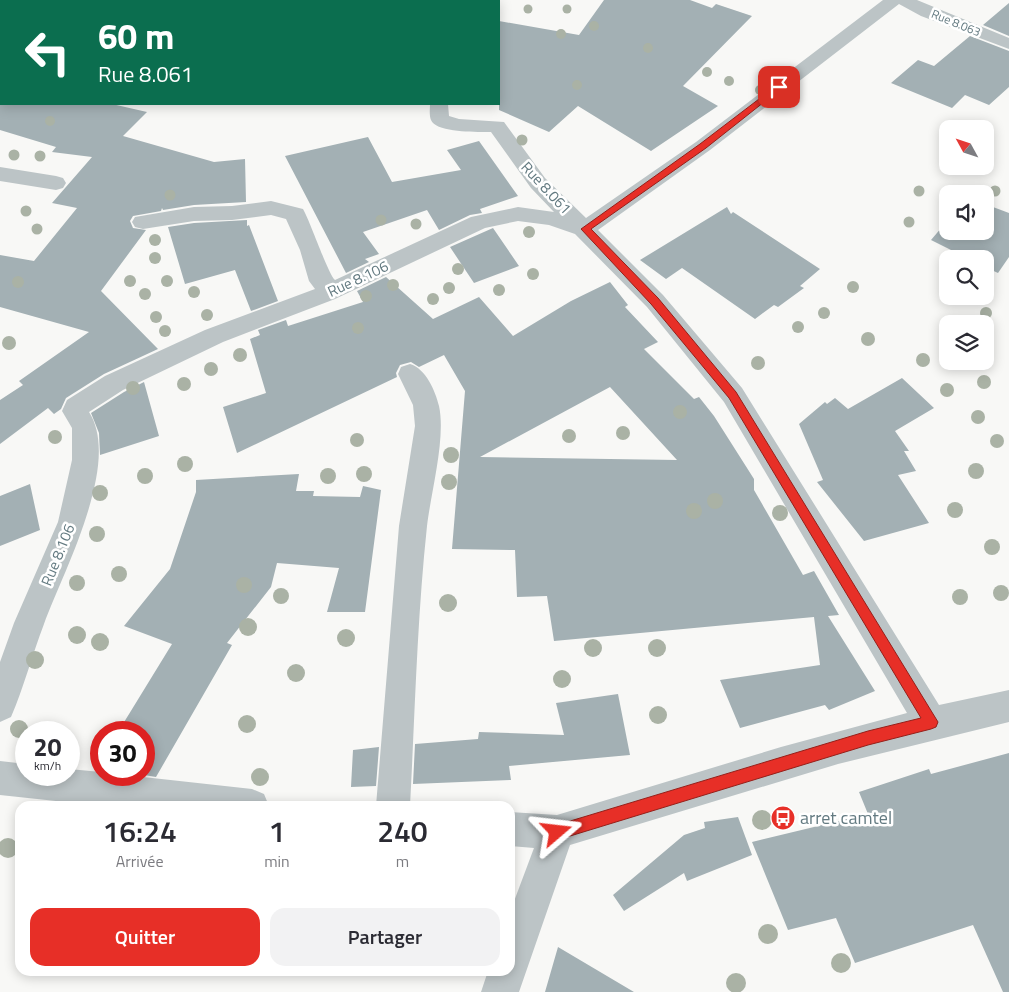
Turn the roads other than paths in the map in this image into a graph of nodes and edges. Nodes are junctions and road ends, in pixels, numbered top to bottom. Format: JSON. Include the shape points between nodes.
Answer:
{"nodes":[{"id":1,"x":894,"y":0,"type":"edge"},
{"id":2,"x":904,"y":0,"type":"edge"},
{"id":3,"x":943,"y":4,"type":"dead end"},
{"id":4,"x":927,"y":12,"type":"junction"},
{"id":5,"x":1009,"y":44,"type":"edge"},
{"id":6,"x":439,"y":105,"type":"edge"},
{"id":7,"x":0,"y":174,"type":"edge"},
{"id":8,"x":56,"y":184,"type":"dead end"},
{"id":9,"x":143,"y":222,"type":"dead end"},
{"id":10,"x":585,"y":229,"type":"junction"},
{"id":11,"x":327,"y":293,"type":"junction"},
{"id":12,"x":410,"y":374,"type":"dead end"},
{"id":13,"x":0,"y":706,"type":"edge"},
{"id":14,"x":1009,"y":706,"type":"edge"},
{"id":15,"x":931,"y":722,"type":"junction"},
{"id":16,"x":0,"y":778,"type":"edge"},
{"id":17,"x":207,"y":801,"type":"edge"},
{"id":18,"x":393,"y":801,"type":"edge"},
{"id":19,"x":515,"y":829,"type":"edge"},
{"id":20,"x":557,"y":832,"type":"junction"},
{"id":21,"x":515,"y":950,"type":"edge"},
{"id":22,"x":505,"y":976,"type":"edge"},
{"id":23,"x":500,"y":992,"type":"edge"}],
"edges":[{"from":1,"to":10,"type":"street","via":[[703,146]]},
{"from":2,"to":4,"type":"street","name":"Rue 8.063"},
{"from":3,"to":4,"type":"street"},
{"from":4,"to":5,"type":"street","name":"Rue 8.063"},
{"from":6,"to":10,"type":"street","name":"Rue 8.061","via":[[440,119],[457,125],[497,126],[538,183]]},
{"from":7,"to":8,"type":"street"},
{"from":9,"to":11,"type":"street","via":[[271,208],[295,214]]},
{"from":10,"to":11,"type":"street","name":"Rue 8.106","via":[[550,218],[518,214],[479,222]]},
{"from":10,"to":15,"type":"street","name":"Rue 8.061","via":[[655,301],[733,395]]},
{"from":11,"to":13,"type":"street","name":"Rue 8.106","via":[[214,336],[114,383],[76,407],[75,411],[85,427],[85,460],[72,522],[29,624]]},
{"from":12,"to":18,"type":"street","via":[[426,405],[428,426],[408,579]]},
{"from":14,"to":15,"type":"street"},
{"from":15,"to":20,"type":"street"},
{"from":16,"to":17,"type":"street"},
{"from":19,"to":20,"type":"street"},
{"from":20,"to":21,"type":"street"},
{"from":22,"to":23,"type":"street"}]}
